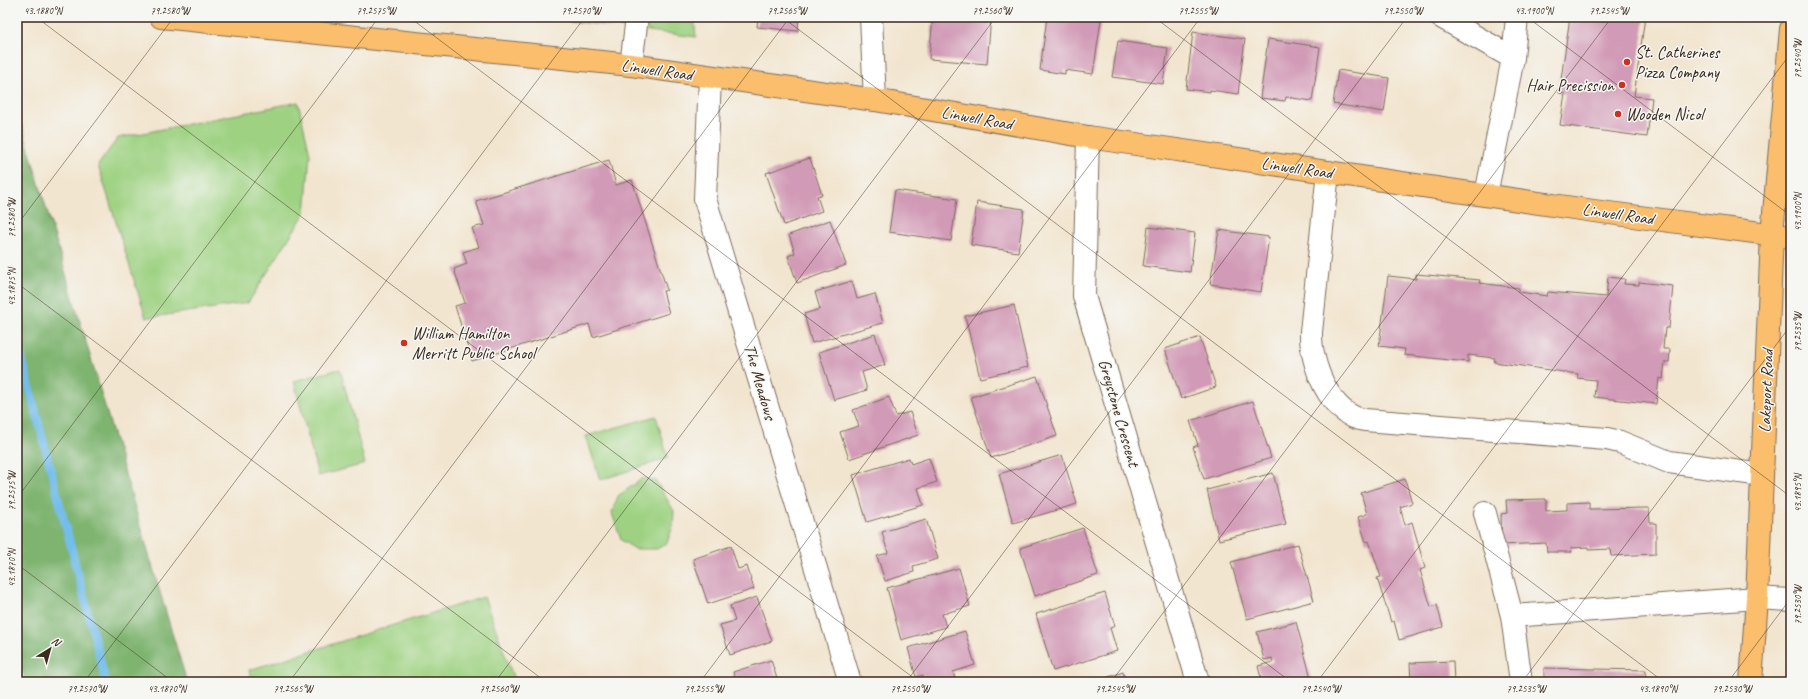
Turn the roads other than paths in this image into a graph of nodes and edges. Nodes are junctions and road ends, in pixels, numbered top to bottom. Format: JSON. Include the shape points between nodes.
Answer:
{"nodes":[{"id":1,"x":161,"y":17,"type":"edge"},
{"id":2,"x":637,"y":17,"type":"edge"},
{"id":3,"x":871,"y":17,"type":"edge"},
{"id":4,"x":1441,"y":17,"type":"edge"},
{"id":5,"x":1517,"y":17,"type":"edge"},
{"id":6,"x":1791,"y":29,"type":"edge"},
{"id":7,"x":1513,"y":58,"type":"junction"},
{"id":8,"x":631,"y":66,"type":"junction"},
{"id":9,"x":710,"y":77,"type":"junction"},
{"id":10,"x":875,"y":100,"type":"junction"},
{"id":11,"x":1088,"y":137,"type":"junction"},
{"id":12,"x":1328,"y":172,"type":"junction"},
{"id":13,"x":1486,"y":195,"type":"junction"},
{"id":14,"x":1782,"y":235,"type":"edge"},
{"id":15,"x":1762,"y":475,"type":"junction"},
{"id":16,"x":1485,"y":513,"type":"dead end"},
{"id":17,"x":1757,"y":598,"type":"junction"},
{"id":18,"x":1791,"y":600,"type":"edge"},
{"id":19,"x":1512,"y":616,"type":"junction"},
{"id":20,"x":850,"y":682,"type":"edge"},
{"id":21,"x":1198,"y":682,"type":"edge"},
{"id":22,"x":1521,"y":682,"type":"edge"},
{"id":23,"x":1751,"y":682,"type":"edge"}],
"edges":[{"from":1,"to":8,"type":"main road","name":"Linwell Road"},
{"from":2,"to":8,"type":"street"},
{"from":3,"to":10,"type":"street"},
{"from":4,"to":7,"type":"street"},
{"from":5,"to":7,"type":"street"},
{"from":6,"to":14,"type":"main road","name":"Lakeport Road"},
{"from":7,"to":13,"type":"street"},
{"from":8,"to":9,"type":"main road","name":"Linwell Road"},
{"from":9,"to":10,"type":"main road","name":"Linwell Road"},
{"from":9,"to":20,"type":"street","name":"The Meadows","via":[[706,199]]},
{"from":10,"to":11,"type":"main road","name":"Linwell Road"},
{"from":11,"to":12,"type":"main road","name":"Linwell Road"},
{"from":11,"to":21,"type":"street","name":"Greystone Crescent","via":[[1084,296]]},
{"from":12,"to":13,"type":"main road","name":"Linwell Road"},
{"from":12,"to":15,"type":"street","via":[[1311,347],[1320,377],[1336,402],[1348,414],[1365,420],[1607,439],[1669,462]]},
{"from":13,"to":14,"type":"main road","name":"Linwell Road","via":[[1594,212]]},
{"from":14,"to":15,"type":"main road","name":"Lakeport Road"},
{"from":15,"to":17,"type":"main road","name":"Lakeport Road"},
{"from":16,"to":19,"type":"street"},
{"from":17,"to":18,"type":"street"},
{"from":17,"to":19,"type":"street"},
{"from":17,"to":23,"type":"main road","name":"Lakeport Road"},
{"from":19,"to":22,"type":"street"}]}
